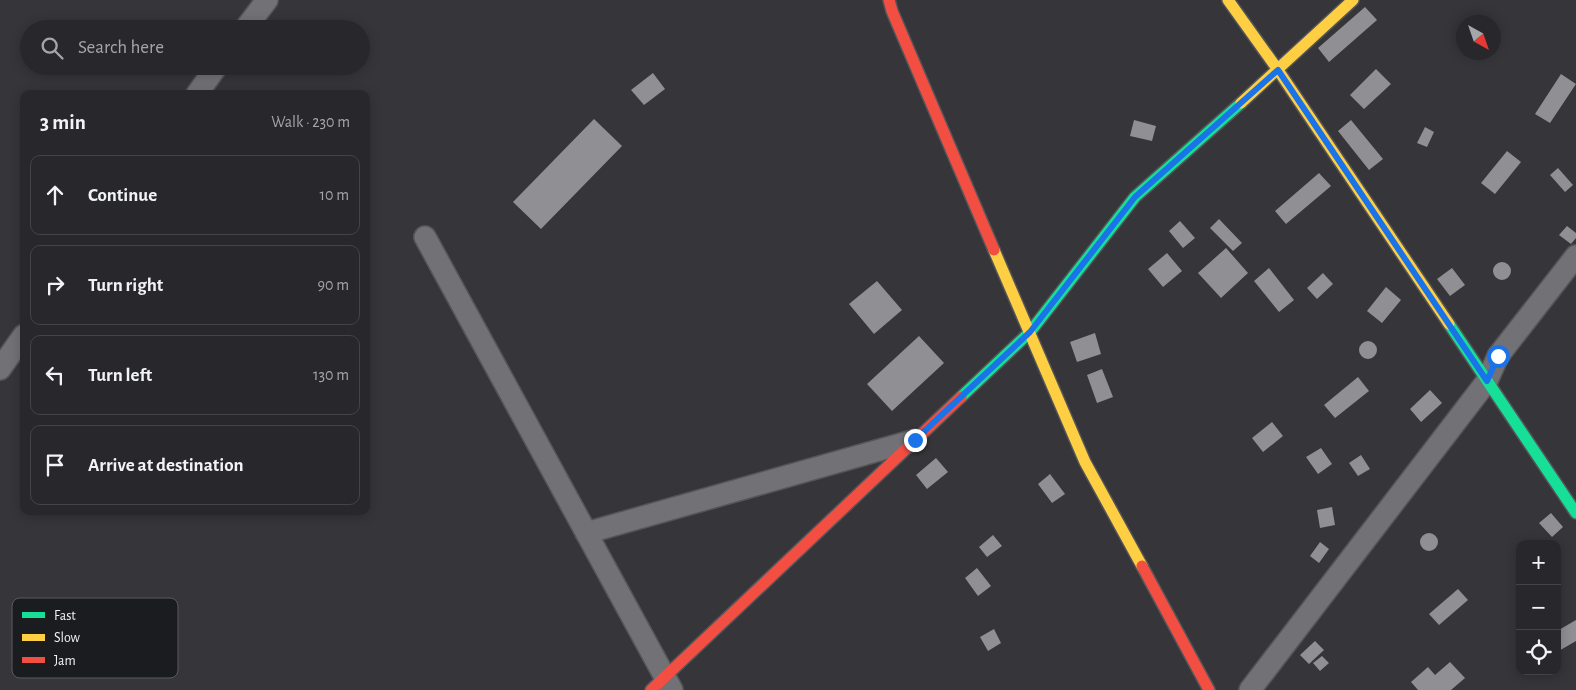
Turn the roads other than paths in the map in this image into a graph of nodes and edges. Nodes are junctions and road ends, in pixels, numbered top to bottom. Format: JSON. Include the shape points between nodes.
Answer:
{"nodes":[{"id":1,"x":267,"y":0,"type":"edge"},
{"id":2,"x":889,"y":0,"type":"edge"},
{"id":3,"x":1228,"y":0,"type":"edge"},
{"id":4,"x":1353,"y":0,"type":"edge"},
{"id":5,"x":252,"y":20,"type":"edge"},
{"id":6,"x":1278,"y":70,"type":"junction"},
{"id":7,"x":211,"y":75,"type":"edge"},
{"id":8,"x":200,"y":90,"type":"edge"},
{"id":9,"x":425,"y":237,"type":"dead end"},
{"id":10,"x":1576,"y":256,"type":"edge"},
{"id":11,"x":1030,"y":332,"type":"junction"},
{"id":12,"x":20,"y":341,"type":"edge"},
{"id":13,"x":0,"y":369,"type":"edge"},
{"id":14,"x":1487,"y":381,"type":"junction"},
{"id":15,"x":915,"y":440,"type":"junction"},
{"id":16,"x":1576,"y":513,"type":"edge"},
{"id":17,"x":586,"y":533,"type":"junction"},
{"id":18,"x":663,"y":686,"type":"edge"},
{"id":19,"x":1209,"y":690,"type":"edge"},
{"id":20,"x":1250,"y":690,"type":"edge"}],
"edges":[{"from":1,"to":5,"type":"street"},
{"from":2,"to":11,"type":"street"},
{"from":3,"to":6,"type":"street"},
{"from":4,"to":6,"type":"street"},
{"from":6,"to":11,"type":"street","via":[[1135,197]]},
{"from":6,"to":14,"type":"street"},
{"from":7,"to":8,"type":"street"},
{"from":9,"to":17,"type":"street"},
{"from":10,"to":14,"type":"street","via":[[1498,356]]},
{"from":11,"to":15,"type":"street"},
{"from":11,"to":19,"type":"street","via":[[1085,462]]},
{"from":12,"to":13,"type":"street"},
{"from":14,"to":16,"type":"street"},
{"from":14,"to":20,"type":"street"},
{"from":15,"to":17,"type":"street"},
{"from":15,"to":18,"type":"street"},
{"from":17,"to":18,"type":"street"}]}
